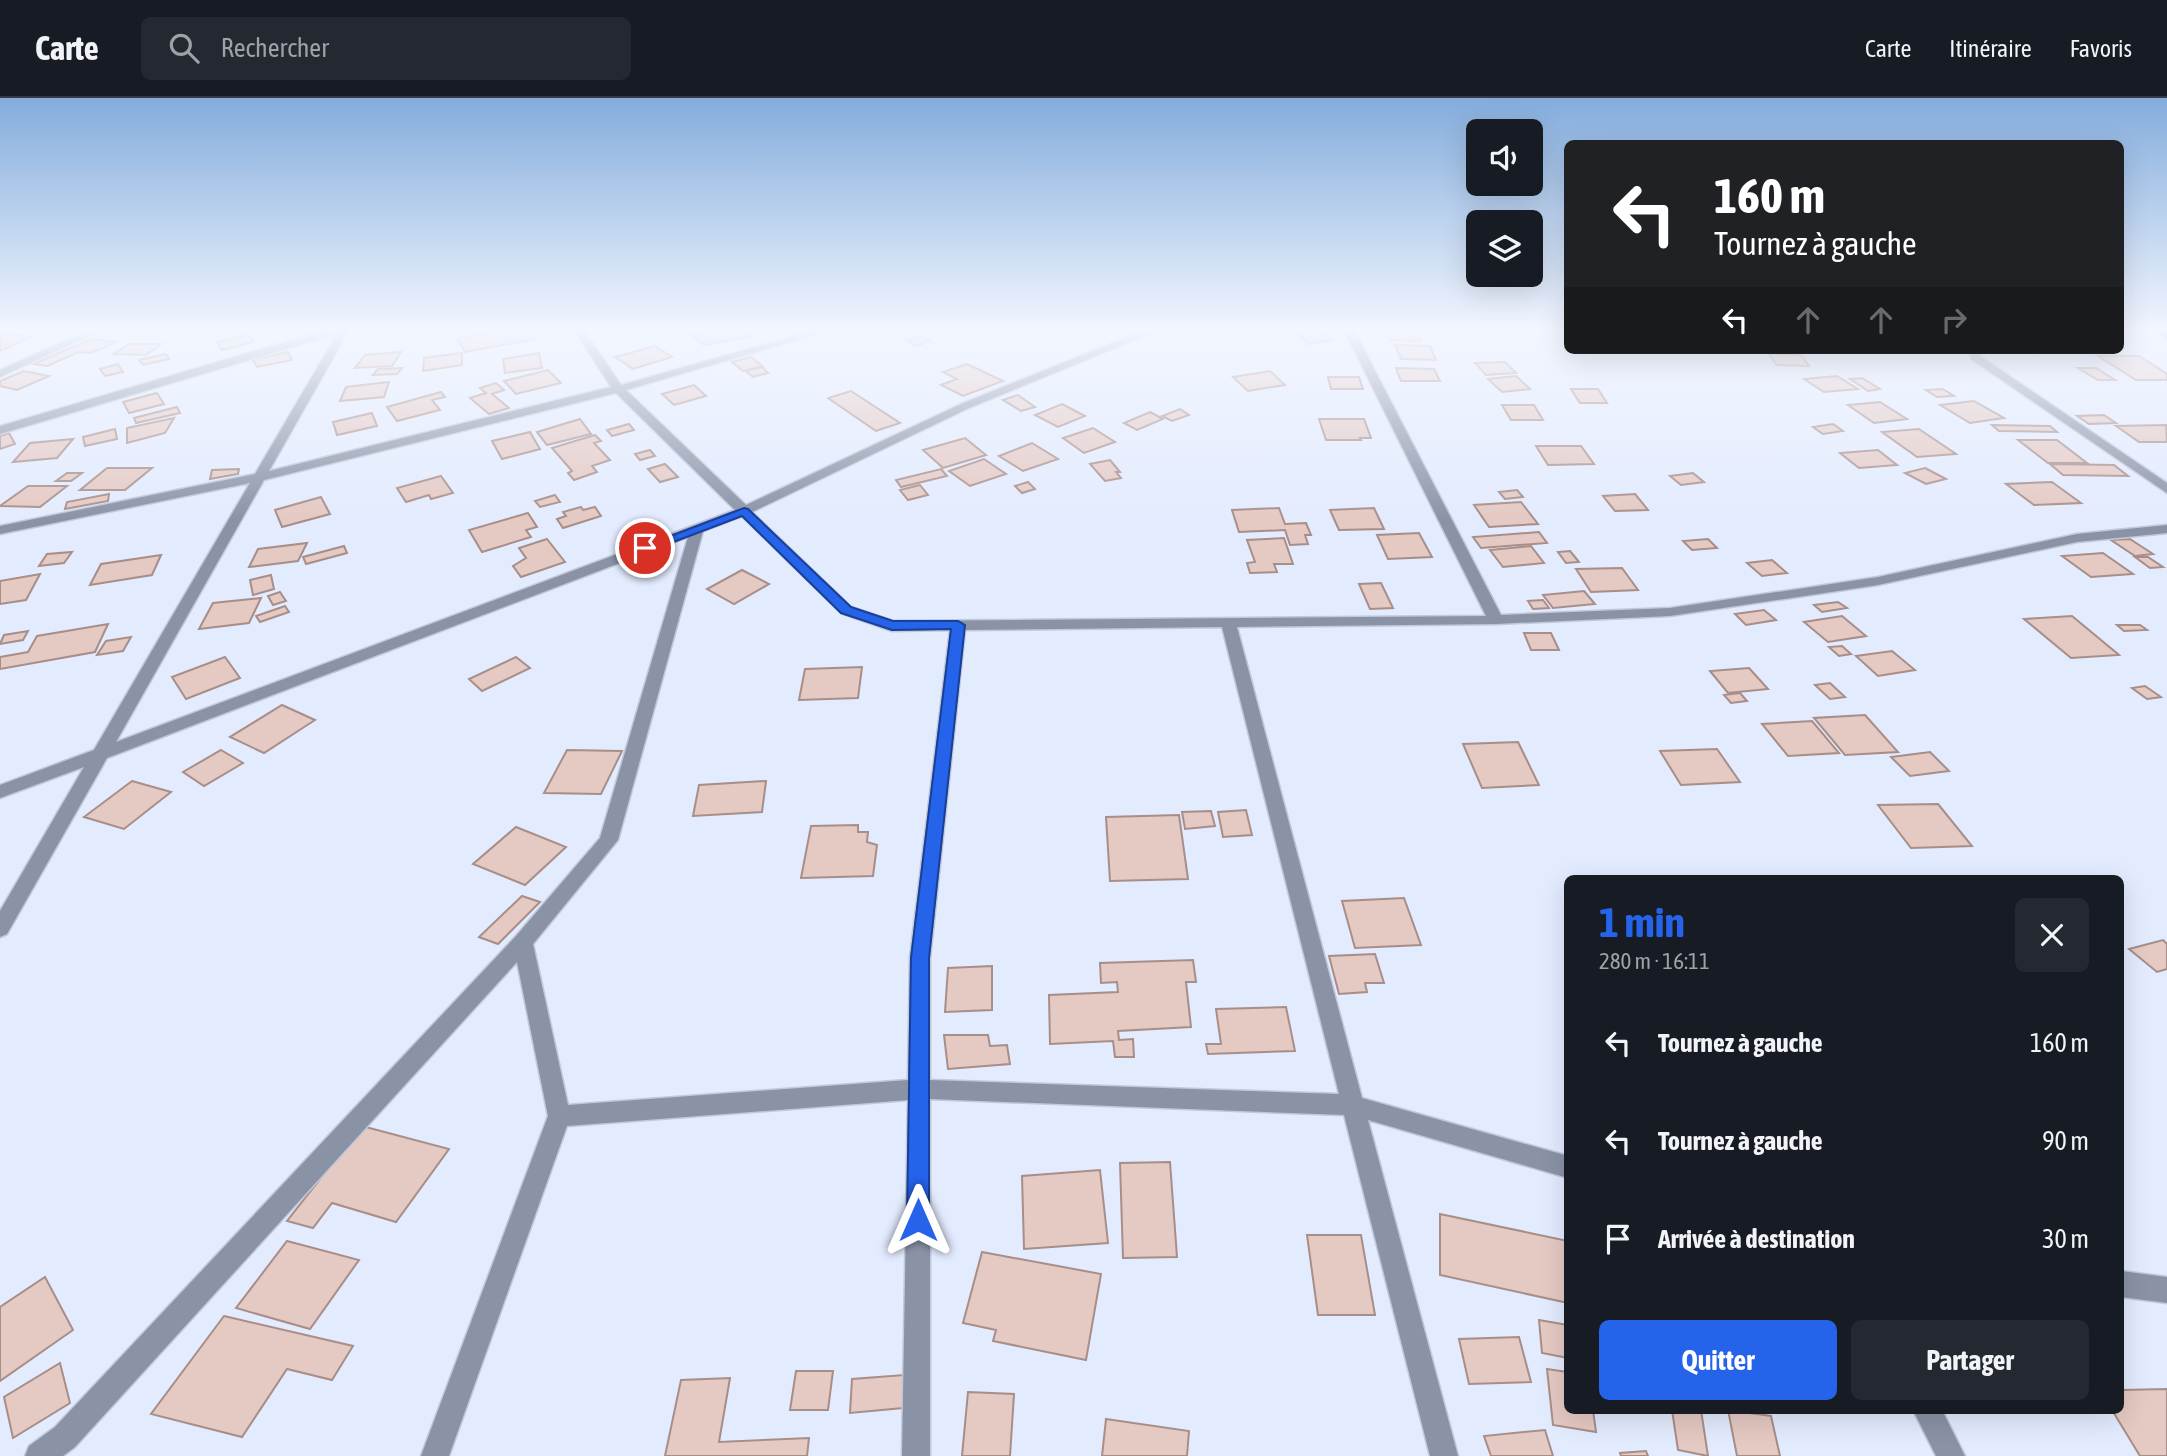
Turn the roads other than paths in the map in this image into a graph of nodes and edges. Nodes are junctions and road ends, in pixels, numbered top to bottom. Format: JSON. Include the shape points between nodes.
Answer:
{"nodes":[{"id":1,"x":124,"y":393,"type":"edge"},
{"id":2,"x":308,"y":393,"type":"edge"},
{"id":3,"x":600,"y":393,"type":"edge"},
{"id":4,"x":623,"y":393,"type":"edge"},
{"id":5,"x":996,"y":393,"type":"edge"},
{"id":6,"x":1381,"y":393,"type":"edge"},
{"id":7,"x":2028,"y":393,"type":"edge"},
{"id":8,"x":0,"y":430,"type":"edge"},
{"id":9,"x":260,"y":477,"type":"junction"},
{"id":10,"x":2167,"y":489,"type":"edge"},
{"id":11,"x":744,"y":511,"type":"junction"},
{"id":12,"x":698,"y":529,"type":"junction"},
{"id":13,"x":2167,"y":529,"type":"edge"},
{"id":14,"x":0,"y":530,"type":"edge"},
{"id":15,"x":1496,"y":620,"type":"junction"},
{"id":16,"x":1228,"y":622,"type":"junction"},
{"id":17,"x":958,"y":625,"type":"junction"},
{"id":18,"x":99,"y":756,"type":"junction"},
{"id":19,"x":0,"y":792,"type":"edge"},
{"id":20,"x":0,"y":929,"type":"edge"},
{"id":21,"x":523,"y":942,"type":"junction"},
{"id":22,"x":919,"y":1089,"type":"junction"},
{"id":23,"x":1353,"y":1105,"type":"junction"},
{"id":24,"x":559,"y":1116,"type":"junction"},
{"id":25,"x":1564,"y":1166,"type":"edge"},
{"id":26,"x":2124,"y":1284,"type":"edge"},
{"id":27,"x":2167,"y":1290,"type":"edge"},
{"id":28,"x":1929,"y":1414,"type":"edge"},
{"id":29,"x":39,"y":1456,"type":"edge"},
{"id":30,"x":435,"y":1456,"type":"edge"},
{"id":31,"x":916,"y":1456,"type":"edge"},
{"id":32,"x":1444,"y":1456,"type":"edge"},
{"id":33,"x":1951,"y":1456,"type":"edge"}],
"edges":[{"from":1,"to":8,"type":"street"},
{"from":2,"to":9,"type":"street"},
{"from":3,"to":9,"type":"street"},
{"from":4,"to":11,"type":"street"},
{"from":5,"to":11,"type":"street"},
{"from":6,"to":15,"type":"street"},
{"from":7,"to":10,"type":"street"},
{"from":9,"to":14,"type":"street"},
{"from":9,"to":18,"type":"street"},
{"from":11,"to":12,"type":"street"},
{"from":11,"to":17,"type":"street","via":[[846,610],[892,626]]},
{"from":12,"to":18,"type":"street"},
{"from":12,"to":21,"type":"street","via":[[609,840]]},
{"from":13,"to":15,"type":"street","via":[[2077,538],[1878,581],[1670,612]]},
{"from":15,"to":16,"type":"street"},
{"from":16,"to":17,"type":"street"},
{"from":16,"to":23,"type":"street"},
{"from":17,"to":22,"type":"street","via":[[920,958]]},
{"from":18,"to":19,"type":"street"},
{"from":18,"to":20,"type":"street"},
{"from":21,"to":24,"type":"street"},
{"from":21,"to":29,"type":"street","via":[[75,1427]]},
{"from":22,"to":23,"type":"street"},
{"from":22,"to":24,"type":"street"},
{"from":22,"to":31,"type":"street"},
{"from":23,"to":25,"type":"street"},
{"from":23,"to":32,"type":"street"},
{"from":24,"to":30,"type":"street"},
{"from":26,"to":27,"type":"street"},
{"from":28,"to":33,"type":"street"}]}
